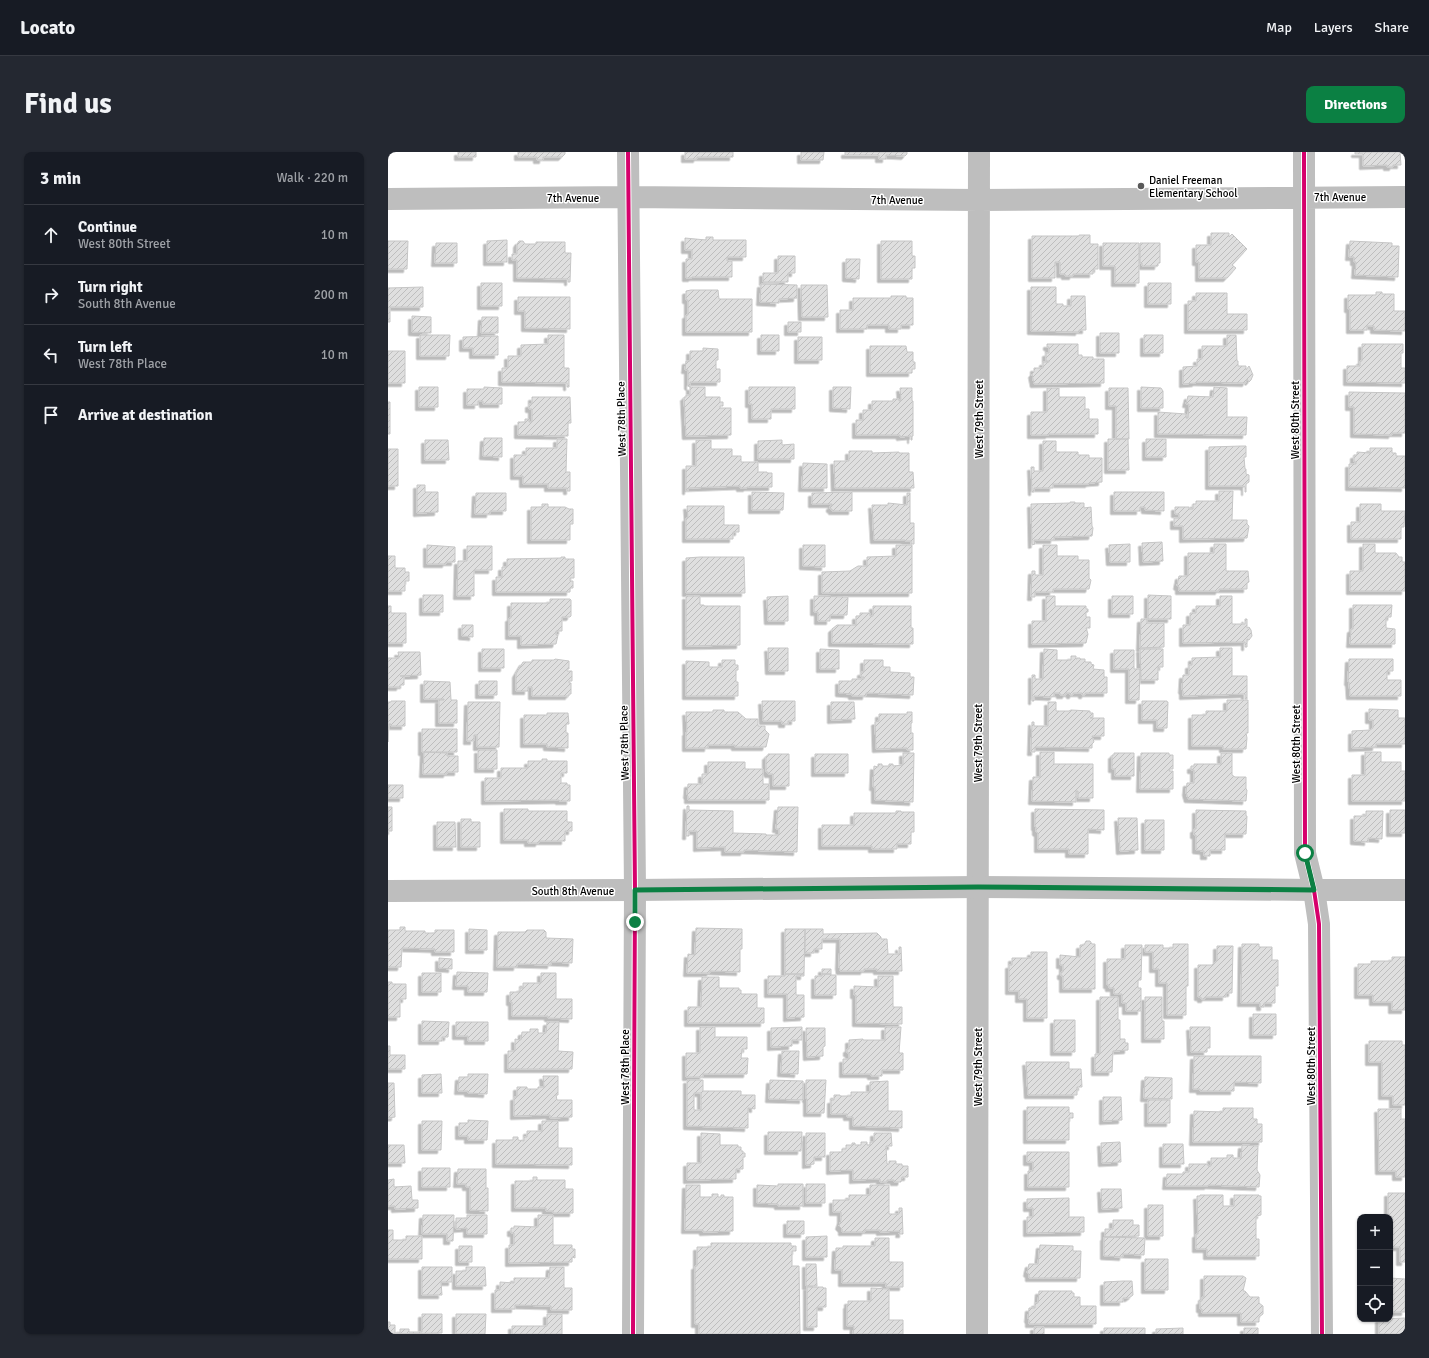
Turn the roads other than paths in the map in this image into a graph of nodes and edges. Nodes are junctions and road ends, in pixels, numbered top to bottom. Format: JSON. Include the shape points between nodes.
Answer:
{"nodes":[{"id":1,"x":628,"y":152,"type":"edge"},
{"id":2,"x":979,"y":152,"type":"edge"},
{"id":3,"x":1304,"y":152,"type":"edge"},
{"id":4,"x":1304,"y":197,"type":"junction"},
{"id":5,"x":1405,"y":197,"type":"edge"},
{"id":6,"x":628,"y":198,"type":"junction"},
{"id":7,"x":388,"y":199,"type":"edge"},
{"id":8,"x":979,"y":200,"type":"junction"},
{"id":9,"x":978,"y":887,"type":"junction"},
{"id":10,"x":635,"y":890,"type":"junction"},
{"id":11,"x":1314,"y":890,"type":"junction"},
{"id":12,"x":1405,"y":890,"type":"edge"},
{"id":13,"x":388,"y":891,"type":"edge"},
{"id":14,"x":633,"y":1334,"type":"edge"},
{"id":15,"x":977,"y":1334,"type":"edge"},
{"id":16,"x":1322,"y":1334,"type":"edge"}],
"edges":[{"from":1,"to":6,"type":"street","name":"West 78th Place"},
{"from":2,"to":8,"type":"street","name":"West 79th Street"},
{"from":3,"to":4,"type":"street","name":"West 80th Street"},
{"from":4,"to":5,"type":"street","name":"7th Avenue"},
{"from":4,"to":8,"type":"street","name":"7th Avenue"},
{"from":4,"to":11,"type":"street","name":"West 80th Street","via":[[1305,853]]},
{"from":6,"to":7,"type":"street","name":"7th Avenue"},
{"from":6,"to":8,"type":"street","name":"7th Avenue"},
{"from":6,"to":10,"type":"street","name":"West 78th Place"},
{"from":8,"to":9,"type":"street","name":"West 79th Street"},
{"from":9,"to":10,"type":"street","name":"South 8th Avenue"},
{"from":9,"to":11,"type":"street","name":"South 8th Avenue"},
{"from":9,"to":15,"type":"street","name":"West 79th Street"},
{"from":10,"to":13,"type":"street","name":"South 8th Avenue"},
{"from":10,"to":14,"type":"street","name":"West 78th Place"},
{"from":11,"to":12,"type":"street","name":"South 8th Avenue"},
{"from":11,"to":16,"type":"street","name":"West 80th Street","via":[[1319,924]]}]}
